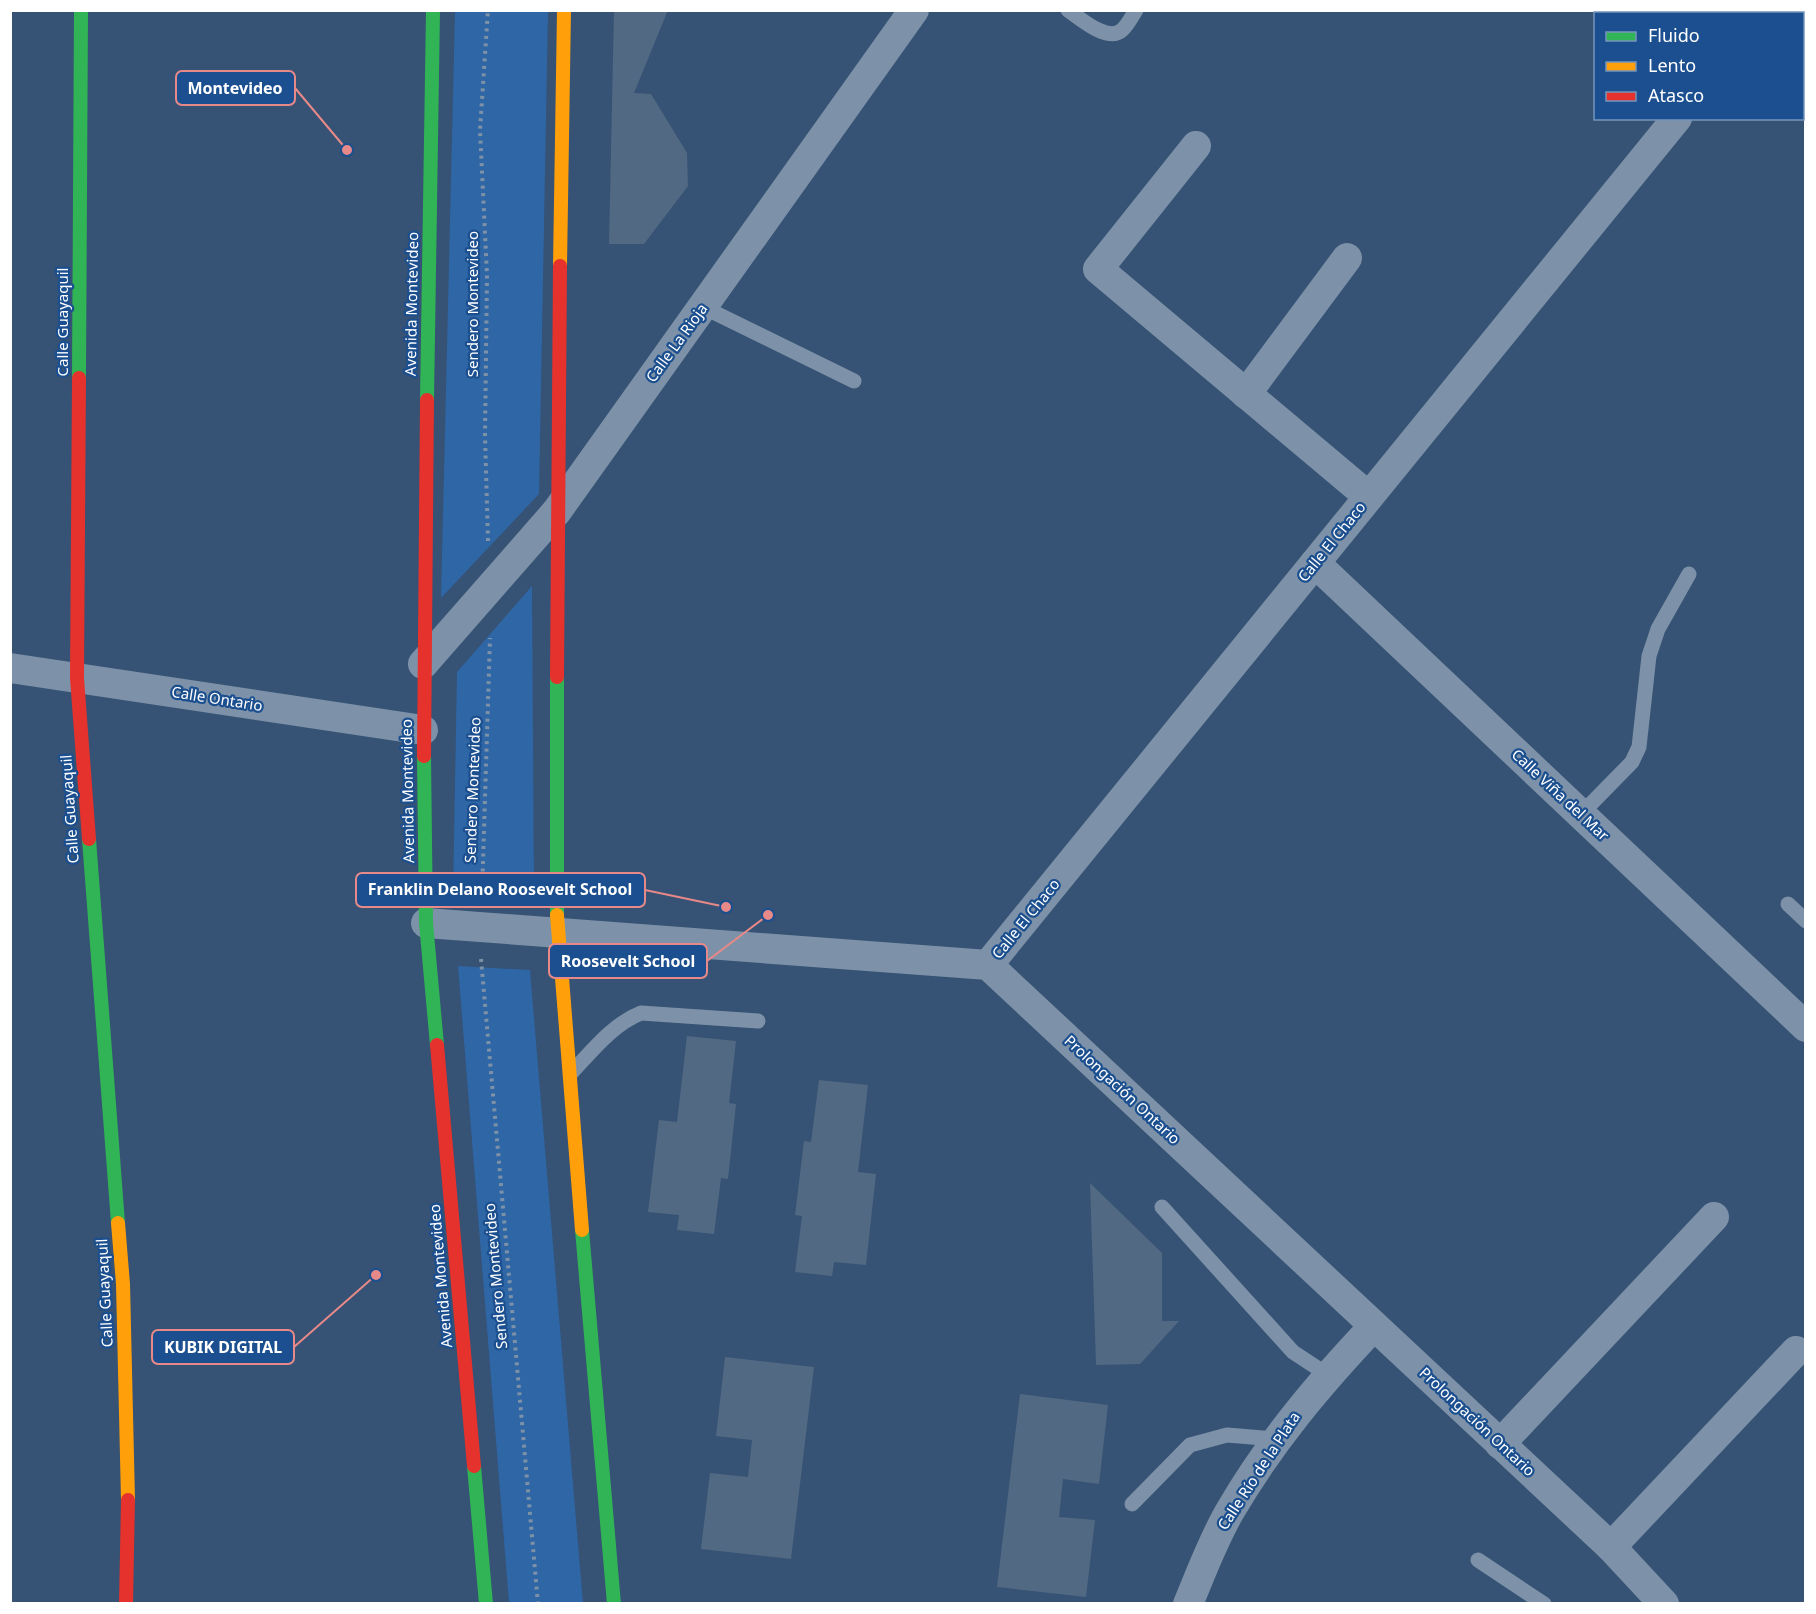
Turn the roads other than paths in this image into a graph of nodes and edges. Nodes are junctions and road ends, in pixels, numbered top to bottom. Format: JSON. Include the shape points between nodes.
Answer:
{"nodes":[{"id":1,"x":81,"y":10,"type":"edge"},
{"id":2,"x":433,"y":10,"type":"edge"},
{"id":3,"x":564,"y":10,"type":"edge"},
{"id":4,"x":914,"y":10,"type":"edge"},
{"id":5,"x":1068,"y":10,"type":"edge"},
{"id":6,"x":1136,"y":10,"type":"edge"},
{"id":7,"x":1675,"y":120,"type":"edge"},
{"id":8,"x":1196,"y":146,"type":"dead end"},
{"id":9,"x":1347,"y":258,"type":"dead end"},
{"id":10,"x":703,"y":307,"type":"junction"},
{"id":11,"x":854,"y":381,"type":"dead end"},
{"id":12,"x":1246,"y":394,"type":"junction"},
{"id":13,"x":1368,"y":496,"type":"junction"},
{"id":14,"x":557,"y":511,"type":"junction"},
{"id":15,"x":1315,"y":563,"type":"junction"},
{"id":16,"x":1689,"y":574,"type":"dead end"},
{"id":17,"x":423,"y":664,"type":"junction"},
{"id":18,"x":10,"y":668,"type":"edge"},
{"id":19,"x":77,"y":678,"type":"junction"},
{"id":20,"x":423,"y":730,"type":"junction"},
{"id":21,"x":1581,"y":814,"type":"junction"},
{"id":22,"x":1788,"y":904,"type":"dead end"},
{"id":23,"x":1806,"y":921,"type":"edge"},
{"id":24,"x":426,"y":923,"type":"junction"},
{"id":25,"x":557,"y":932,"type":"junction"},
{"id":26,"x":988,"y":966,"type":"junction"},
{"id":27,"x":758,"y":1021,"type":"dead end"},
{"id":28,"x":1806,"y":1027,"type":"edge"},
{"id":29,"x":569,"y":1075,"type":"junction"},
{"id":30,"x":1162,"y":1208,"type":"dead end"},
{"id":31,"x":1714,"y":1217,"type":"dead end"},
{"id":32,"x":1374,"y":1326,"type":"junction"},
{"id":33,"x":1796,"y":1351,"type":"dead end"},
{"id":34,"x":1328,"y":1375,"type":"junction"},
{"id":35,"x":1276,"y":1439,"type":"junction"},
{"id":36,"x":1500,"y":1444,"type":"junction"},
{"id":37,"x":1132,"y":1504,"type":"dead end"},
{"id":38,"x":1611,"y":1547,"type":"junction"},
{"id":39,"x":1478,"y":1560,"type":"dead end"},
{"id":40,"x":1650,"y":1599,"type":"edge"},
{"id":41,"x":126,"y":1604,"type":"edge"},
{"id":42,"x":486,"y":1604,"type":"edge"},
{"id":43,"x":614,"y":1604,"type":"edge"},
{"id":44,"x":1188,"y":1604,"type":"edge"},
{"id":45,"x":1544,"y":1604,"type":"edge"}],
"edges":[{"from":1,"to":19,"type":"street","name":"Calle Guayaquil"},
{"from":2,"to":17,"type":"street","name":"Avenida Montevideo"},
{"from":3,"to":14,"type":"street"},
{"from":4,"to":10,"type":"street","name":"Calle La Rioja"},
{"from":5,"to":6,"type":"lane","via":[[1113,35],[1122,30]]},
{"from":7,"to":13,"type":"street","name":"Calle El Chaco"},
{"from":8,"to":12,"type":"street","via":[[1098,269]]},
{"from":9,"to":12,"type":"street"},
{"from":10,"to":11,"type":"lane"},
{"from":10,"to":14,"type":"street","name":"Calle La Rioja"},
{"from":12,"to":13,"type":"street"},
{"from":13,"to":15,"type":"street","name":"Calle El Chaco"},
{"from":14,"to":17,"type":"street","name":"Calle La Rioja"},
{"from":14,"to":25,"type":"street"},
{"from":15,"to":21,"type":"street","name":"Calle Viña del Mar"},
{"from":15,"to":26,"type":"street","name":"Calle El Chaco"},
{"from":16,"to":21,"type":"lane","via":[[1658,629],[1649,656],[1639,747],[1632,762]]},
{"from":17,"to":20,"type":"street","name":"Avenida Montevideo"},
{"from":18,"to":19,"type":"street","name":"Calle Ontario"},
{"from":19,"to":20,"type":"street","name":"Calle Ontario"},
{"from":19,"to":41,"type":"street","name":"Calle Guayaquil","via":[[123,1284],[128,1484]]},
{"from":20,"to":24,"type":"street","name":"Avenida Montevideo"},
{"from":21,"to":28,"type":"street","name":"Calle Viña del Mar"},
{"from":22,"to":23,"type":"lane"},
{"from":24,"to":25,"type":"street"},
{"from":24,"to":42,"type":"street","name":"Avenida Montevideo"},
{"from":25,"to":26,"type":"street"},
{"from":25,"to":29,"type":"street"},
{"from":26,"to":32,"type":"street","name":"Prolongación Ontario"},
{"from":27,"to":29,"type":"lane","via":[[641,1012],[629,1017],[600,1042]]},
{"from":29,"to":43,"type":"street"},
{"from":30,"to":34,"type":"lane","via":[[1293,1352]]},
{"from":31,"to":36,"type":"street"},
{"from":32,"to":34,"type":"street","name":"Calle Río de la Plata"},
{"from":32,"to":36,"type":"street","name":"Prolongación Ontario"},
{"from":33,"to":38,"type":"street"},
{"from":34,"to":35,"type":"street","name":"Calle Río de la Plata"},
{"from":35,"to":37,"type":"lane","via":[[1227,1435],[1190,1445]]},
{"from":35,"to":44,"type":"street","name":"Calle Río de la Plata","via":[[1229,1512]]},
{"from":36,"to":38,"type":"street","name":"Prolongación Ontario"},
{"from":38,"to":40,"type":"street","name":"Prolongación Ontario"},
{"from":39,"to":45,"type":"lane"}]}
